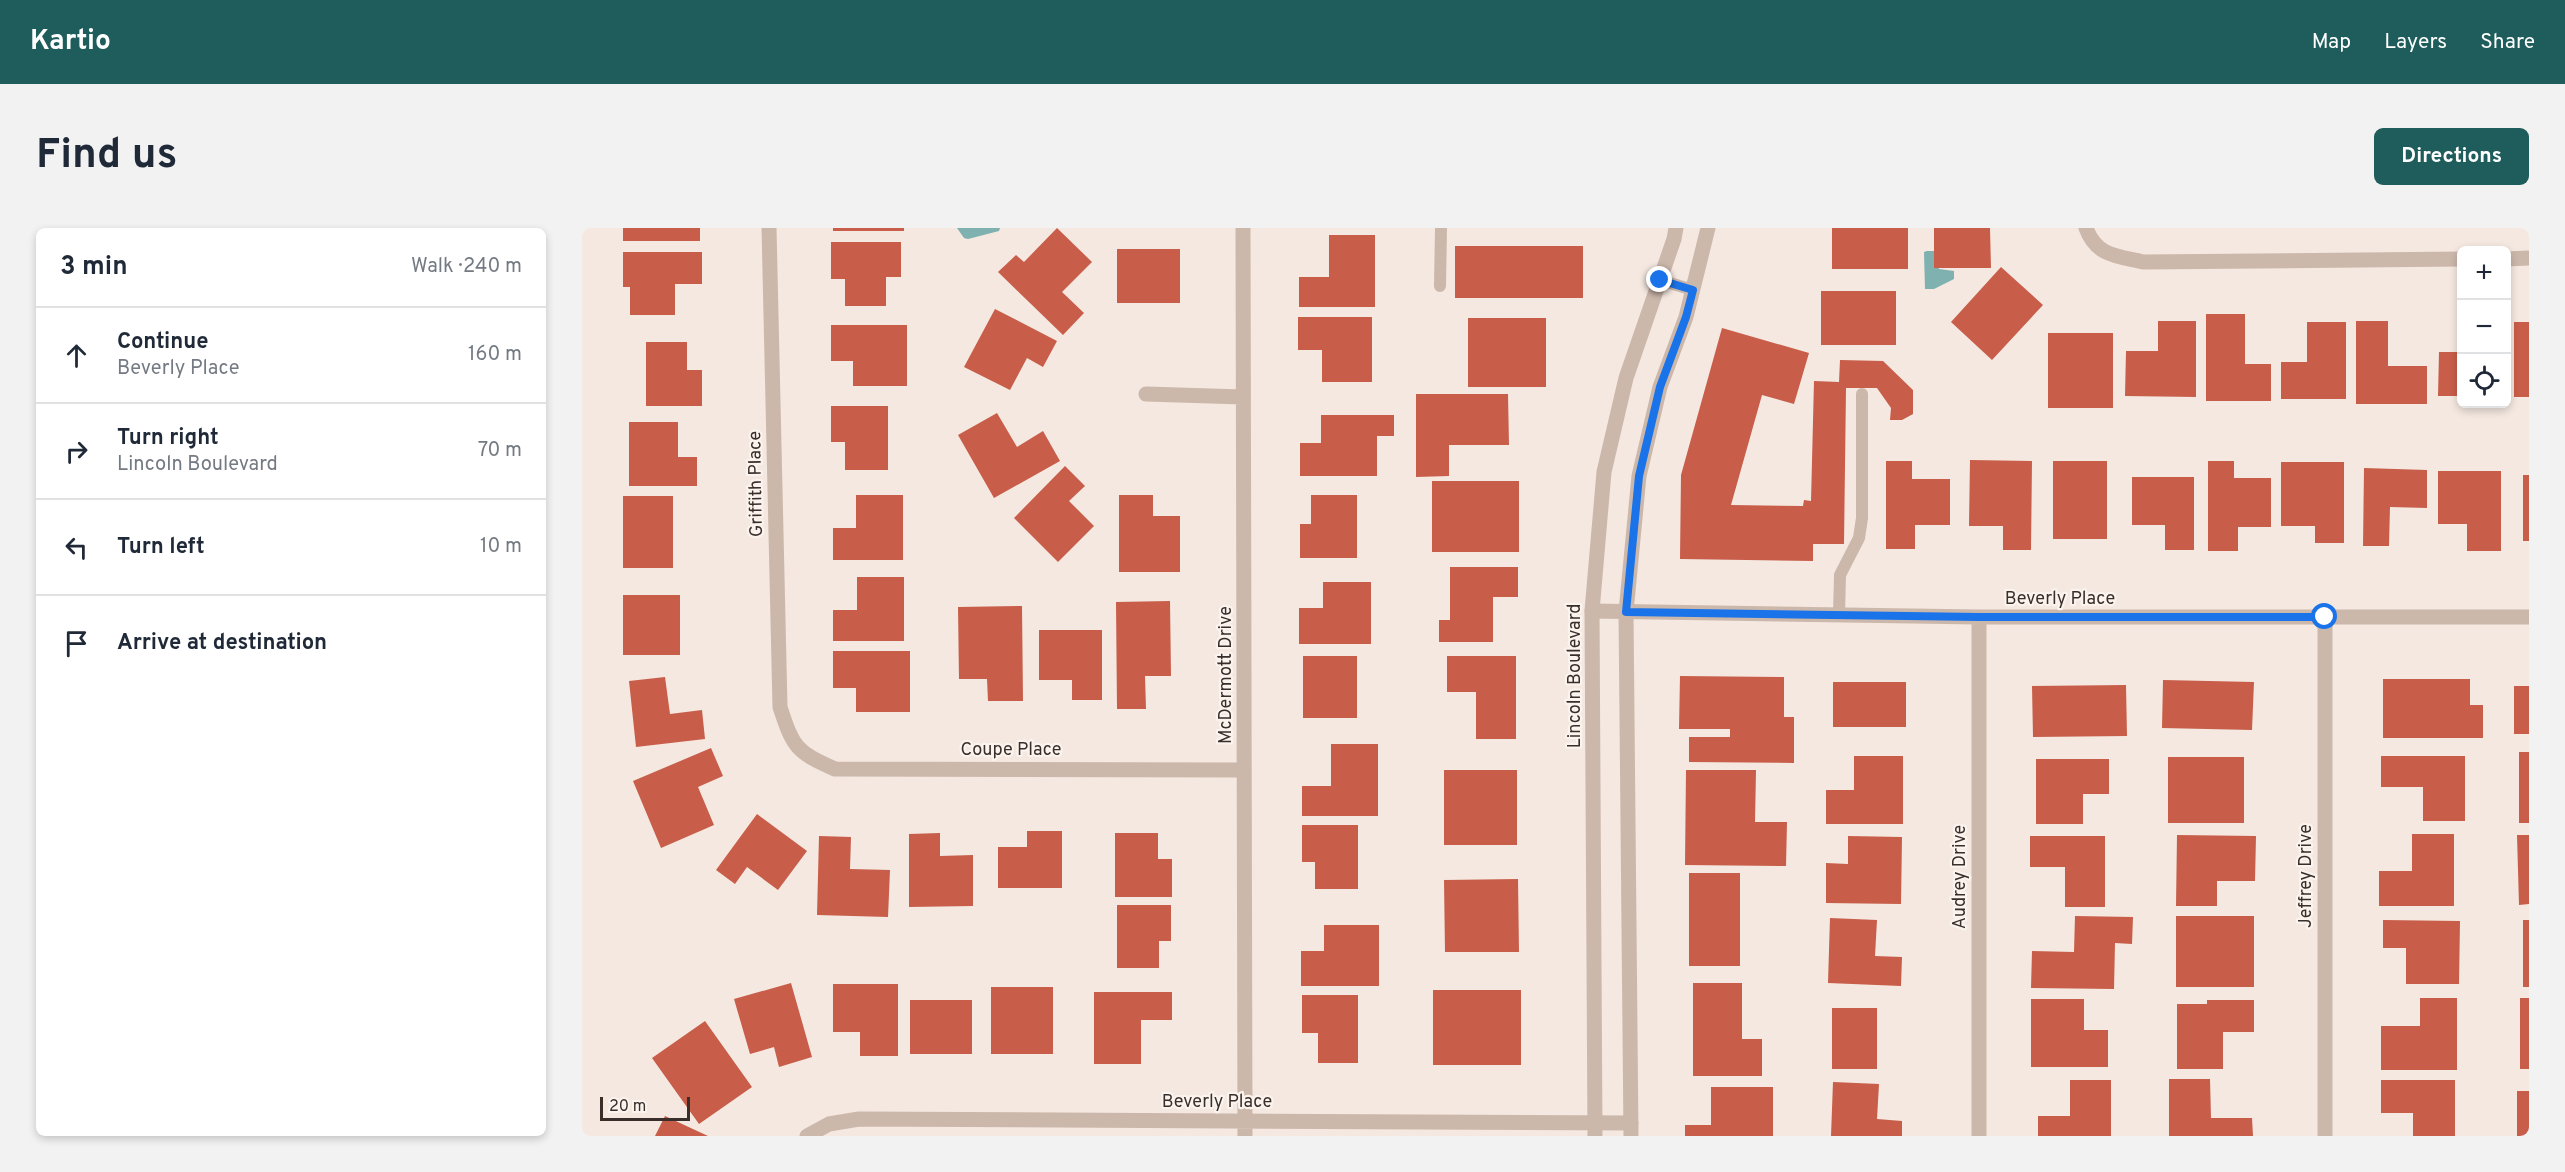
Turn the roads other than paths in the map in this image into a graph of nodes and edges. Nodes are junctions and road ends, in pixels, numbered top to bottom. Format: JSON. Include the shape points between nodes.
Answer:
{"nodes":[{"id":1,"x":769,"y":228,"type":"edge"},
{"id":2,"x":1243,"y":228,"type":"edge"},
{"id":3,"x":1441,"y":228,"type":"edge"},
{"id":4,"x":1676,"y":228,"type":"edge"},
{"id":5,"x":1708,"y":228,"type":"edge"},
{"id":6,"x":2086,"y":228,"type":"edge"},
{"id":7,"x":2529,"y":258,"type":"edge"},
{"id":8,"x":2457,"y":259,"type":"edge"},
{"id":9,"x":2511,"y":259,"type":"edge"},
{"id":10,"x":1660,"y":280,"type":"junction"},
{"id":11,"x":1440,"y":286,"type":"dead end"},
{"id":12,"x":1693,"y":290,"type":"junction"},
{"id":13,"x":1146,"y":394,"type":"dead end"},
{"id":14,"x":1862,"y":394,"type":"dead end"},
{"id":15,"x":1243,"y":397,"type":"junction"},
{"id":16,"x":1592,"y":611,"type":"junction"},
{"id":17,"x":1626,"y":612,"type":"junction"},
{"id":18,"x":1839,"y":615,"type":"junction"},
{"id":19,"x":1979,"y":617,"type":"junction"},
{"id":20,"x":2325,"y":617,"type":"junction"},
{"id":21,"x":2529,"y":617,"type":"edge"},
{"id":22,"x":790,"y":737,"type":"joint"},
{"id":23,"x":1244,"y":770,"type":"junction"},
{"id":24,"x":1245,"y":1129,"type":"edge"},
{"id":25,"x":1595,"y":1129,"type":"edge"},
{"id":26,"x":1631,"y":1129,"type":"edge"},
{"id":27,"x":807,"y":1136,"type":"edge"},
{"id":28,"x":1978,"y":1136,"type":"edge"},
{"id":29,"x":2325,"y":1136,"type":"edge"}],
"edges":[{"from":1,"to":22,"type":"street","name":"Griffith Place","via":[[780,707]]},
{"from":2,"to":15,"type":"street","name":"McDermott Drive"},
{"from":3,"to":11,"type":"lane"},
{"from":4,"to":10,"type":"street","name":"Lincoln Boulevard"},
{"from":5,"to":12,"type":"street"},
{"from":6,"to":8,"type":"street","via":[[2091,243],[2111,255],[2143,262]]},
{"from":7,"to":9,"type":"street"},
{"from":10,"to":12,"type":"lane"},
{"from":10,"to":16,"type":"street","name":"Lincoln Boulevard","via":[[1626,378],[1604,472]]},
{"from":12,"to":17,"type":"street","via":[[1660,387],[1639,476]]},
{"from":13,"to":15,"type":"street"},
{"from":14,"to":18,"type":"lane","via":[[1862,518],[1858,538],[1840,575]]},
{"from":15,"to":23,"type":"street","name":"McDermott Drive"},
{"from":16,"to":17,"type":"street","name":"Beverly Place"},
{"from":16,"to":25,"type":"street","name":"Lincoln Boulevard"},
{"from":17,"to":18,"type":"street","name":"Beverly Place"},
{"from":17,"to":26,"type":"street"},
{"from":18,"to":19,"type":"street","name":"Beverly Place"},
{"from":19,"to":20,"type":"street","name":"Beverly Place"},
{"from":19,"to":28,"type":"street","name":"Audrey Drive"},
{"from":20,"to":21,"type":"street","name":"Beverly Place"},
{"from":20,"to":29,"type":"street","name":"Jeffrey Drive"},
{"from":22,"to":23,"type":"street","name":"Coupe Place","via":[[805,756],[835,769]]},
{"from":23,"to":24,"type":"street","name":"McDermott Drive"},
{"from":24,"to":25,"type":"street","name":"Beverly Place"},
{"from":24,"to":27,"type":"street","name":"Beverly Place","via":[[859,1119],[830,1124]]},
{"from":25,"to":26,"type":"street","name":"Beverly Place"}]}
